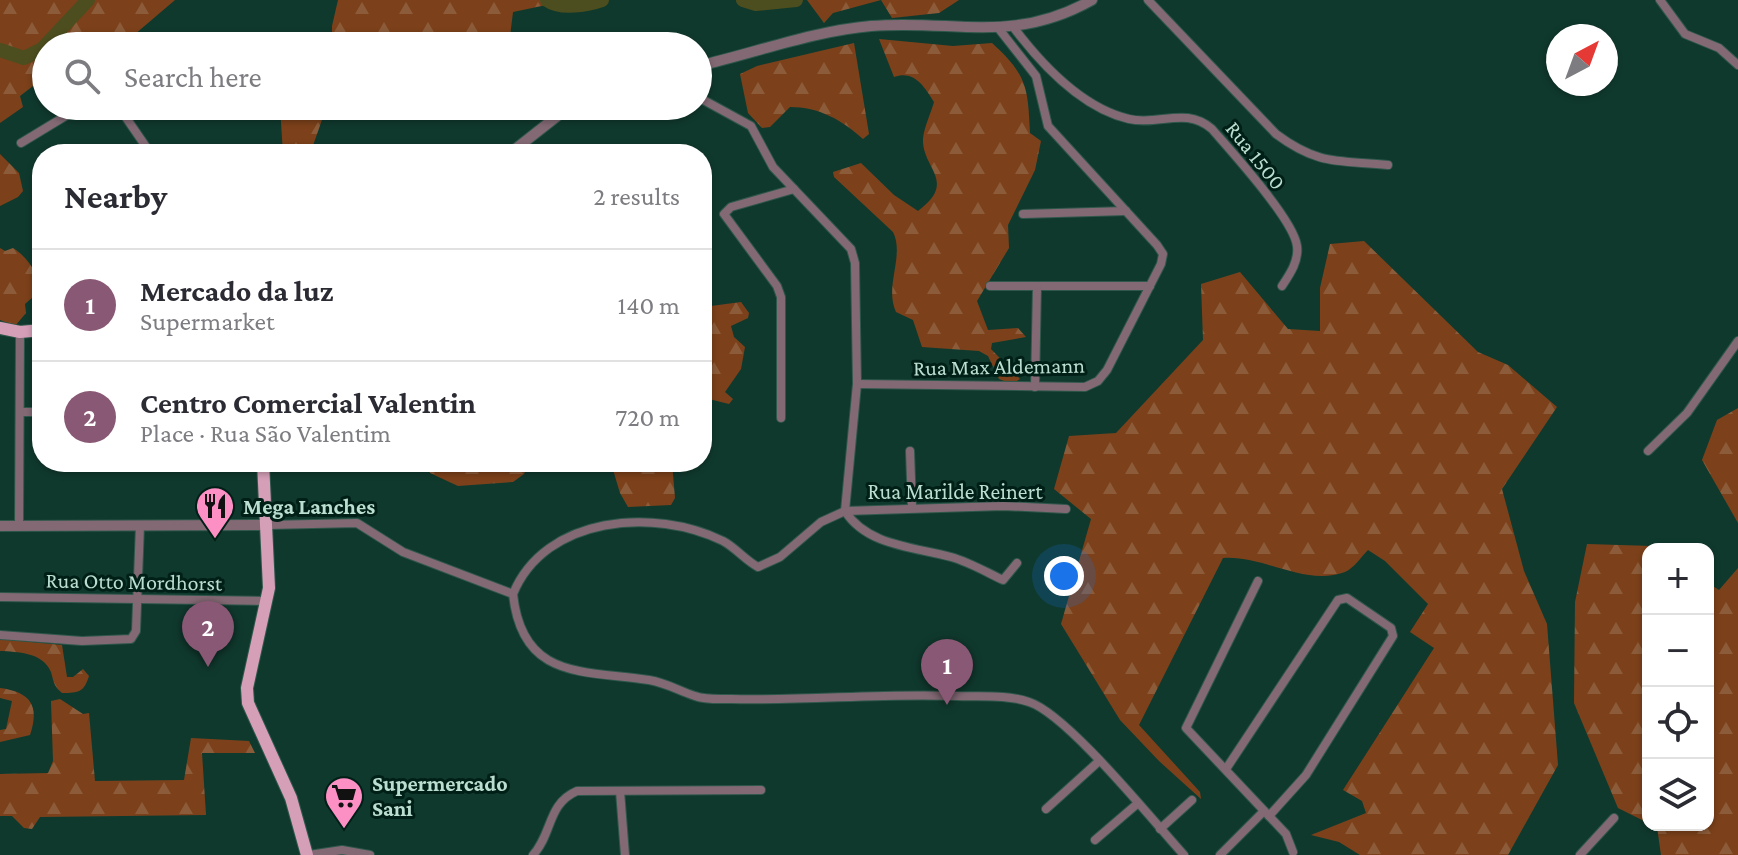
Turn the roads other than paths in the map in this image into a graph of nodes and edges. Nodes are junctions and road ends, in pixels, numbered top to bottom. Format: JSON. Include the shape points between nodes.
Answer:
{"nodes":[{"id":1,"x":1092,"y":0,"type":"edge"},
{"id":2,"x":1148,"y":0,"type":"edge"},
{"id":3,"x":1660,"y":0,"type":"edge"},
{"id":4,"x":1014,"y":28,"type":"junction"},
{"id":5,"x":999,"y":29,"type":"junction"},
{"id":6,"x":712,"y":63,"type":"edge"},
{"id":7,"x":1738,"y":65,"type":"edge"},
{"id":8,"x":712,"y":105,"type":"edge"},
{"id":9,"x":59,"y":120,"type":"edge"},
{"id":10,"x":128,"y":120,"type":"edge"},
{"id":11,"x":552,"y":120,"type":"edge"},
{"id":12,"x":21,"y":143,"type":"dead end"},
{"id":13,"x":144,"y":144,"type":"edge"},
{"id":14,"x":522,"y":144,"type":"edge"},
{"id":15,"x":1388,"y":165,"type":"dead end"},
{"id":16,"x":794,"y":189,"type":"junction"},
{"id":17,"x":1126,"y":211,"type":"junction"},
{"id":18,"x":1023,"y":214,"type":"dead end"},
{"id":19,"x":990,"y":286,"type":"dead end"},
{"id":20,"x":1037,"y":286,"type":"junction"},
{"id":21,"x":1150,"y":286,"type":"junction"},
{"id":22,"x":1282,"y":286,"type":"dead end"},
{"id":23,"x":0,"y":328,"type":"edge"},
{"id":24,"x":32,"y":331,"type":"edge"},
{"id":25,"x":20,"y":332,"type":"junction"},
{"id":26,"x":1738,"y":341,"type":"edge"},
{"id":27,"x":857,"y":384,"type":"junction"},
{"id":28,"x":1035,"y":387,"type":"junction"},
{"id":29,"x":20,"y":412,"type":"junction"},
{"id":30,"x":32,"y":412,"type":"edge"},
{"id":31,"x":781,"y":418,"type":"dead end"},
{"id":32,"x":910,"y":451,"type":"dead end"},
{"id":33,"x":1648,"y":451,"type":"dead end"},
{"id":34,"x":264,"y":472,"type":"edge"},
{"id":35,"x":912,"y":508,"type":"junction"},
{"id":36,"x":1066,"y":509,"type":"dead end"},
{"id":37,"x":845,"y":511,"type":"junction"},
{"id":38,"x":140,"y":525,"type":"junction"},
{"id":39,"x":268,"y":525,"type":"junction"},
{"id":40,"x":0,"y":526,"type":"edge"},
{"id":41,"x":19,"y":526,"type":"junction"},
{"id":42,"x":1017,"y":563,"type":"dead end"},
{"id":43,"x":1258,"y":581,"type":"dead end"},
{"id":44,"x":513,"y":594,"type":"junction"},
{"id":45,"x":0,"y":597,"type":"edge"},
{"id":46,"x":137,"y":600,"type":"junction"},
{"id":47,"x":267,"y":601,"type":"junction"},
{"id":48,"x":0,"y":635,"type":"edge"},
{"id":49,"x":1098,"y":762,"type":"junction"},
{"id":50,"x":1226,"y":769,"type":"junction"},
{"id":51,"x":761,"y":790,"type":"dead end"},
{"id":52,"x":620,"y":791,"type":"junction"},
{"id":53,"x":1192,"y":800,"type":"dead end"},
{"id":54,"x":1137,"y":804,"type":"junction"},
{"id":55,"x":1046,"y":809,"type":"dead end"},
{"id":56,"x":1266,"y":813,"type":"junction"},
{"id":57,"x":1614,"y":818,"type":"dead end"},
{"id":58,"x":1160,"y":829,"type":"junction"},
{"id":59,"x":1095,"y":840,"type":"dead end"},
{"id":60,"x":1181,"y":851,"type":"edge"},
{"id":61,"x":323,"y":853,"type":"edge"},
{"id":62,"x":1294,"y":854,"type":"edge"},
{"id":63,"x":308,"y":855,"type":"edge"},
{"id":64,"x":370,"y":855,"type":"edge"},
{"id":65,"x":533,"y":855,"type":"edge"},
{"id":66,"x":625,"y":855,"type":"edge"},
{"id":67,"x":1170,"y":855,"type":"edge"},
{"id":68,"x":1220,"y":855,"type":"edge"},
{"id":69,"x":1580,"y":855,"type":"edge"}],
"edges":[{"from":1,"to":4,"type":"street"},
{"from":2,"to":15,"type":"street","via":[[1293,147],[1333,163]]},
{"from":3,"to":7,"type":"street","via":[[1685,34],[1719,48]]},
{"from":4,"to":5,"type":"street"},
{"from":4,"to":22,"type":"street","name":"Rua 1500","via":[[1065,84],[1120,116],[1190,116],[1212,129],[1286,220],[1297,244],[1295,266]]},
{"from":5,"to":6,"type":"street","via":[[870,26]]},
{"from":5,"to":17,"type":"street","name":"Rua Max Aldemann","via":[[1036,76],[1048,126]]},
{"from":8,"to":16,"type":"street","via":[[751,126],[766,157]]},
{"from":9,"to":12,"type":"street"},
{"from":10,"to":13,"type":"street"},
{"from":11,"to":14,"type":"street"},
{"from":16,"to":27,"type":"street","via":[[851,249]]},
{"from":16,"to":31,"type":"street","via":[[731,207],[724,214],[781,297]]},
{"from":17,"to":18,"type":"street"},
{"from":17,"to":21,"type":"street","name":"Rua Max Aldemann","via":[[1163,254]]},
{"from":19,"to":20,"type":"street"},
{"from":20,"to":21,"type":"street"},
{"from":20,"to":28,"type":"street"},
{"from":21,"to":28,"type":"street","name":"Rua Max Aldemann","via":[[1098,381],[1085,387]]},
{"from":23,"to":25,"type":"main road"},
{"from":24,"to":25,"type":"main road"},
{"from":25,"to":29,"type":"street"},
{"from":26,"to":33,"type":"street","via":[[1687,413]]},
{"from":27,"to":28,"type":"street","name":"Rua Max Aldemann"},
{"from":27,"to":37,"type":"street"},
{"from":29,"to":30,"type":"street"},
{"from":29,"to":41,"type":"street"},
{"from":32,"to":35,"type":"street"},
{"from":34,"to":39,"type":"main road"},
{"from":35,"to":36,"type":"street","name":"Rua Marilde Reinert"},
{"from":35,"to":37,"type":"street","name":"Rua Marilde Reinert"},
{"from":37,"to":42,"type":"street","via":[[857,525],[894,546],[952,557],[1003,580]]},
{"from":37,"to":44,"type":"street","via":[[821,522],[764,567],[725,542],[697,532],[610,522],[534,558]]},
{"from":38,"to":39,"type":"street"},
{"from":38,"to":41,"type":"street"},
{"from":38,"to":46,"type":"street"},
{"from":39,"to":44,"type":"street","via":[[357,523],[403,552]]},
{"from":39,"to":47,"type":"main road"},
{"from":40,"to":41,"type":"street"},
{"from":43,"to":50,"type":"street","via":[[1186,728]]},
{"from":44,"to":49,"type":"street","via":[[528,642],[542,658],[570,671],[653,680],[696,697],[995,696],[1027,701],[1053,715]]},
{"from":45,"to":46,"type":"street","name":"Rua Otto Mordhorst"},
{"from":46,"to":47,"type":"street","name":"Rua Otto Mordhorst"},
{"from":46,"to":48,"type":"street","via":[[136,631],[127,640]]},
{"from":47,"to":63,"type":"main road","via":[[248,678],[248,703],[291,798]]},
{"from":49,"to":54,"type":"street"},
{"from":49,"to":55,"type":"street"},
{"from":50,"to":56,"type":"street"},
{"from":50,"to":56,"type":"street","via":[[1338,600],[1347,598],[1391,628],[1393,636],[1306,775]]},
{"from":51,"to":52,"type":"street"},
{"from":52,"to":65,"type":"street","via":[[577,791],[564,797]]},
{"from":52,"to":66,"type":"street"},
{"from":53,"to":58,"type":"street"},
{"from":54,"to":58,"type":"street"},
{"from":54,"to":59,"type":"street"},
{"from":56,"to":62,"type":"street","via":[[1286,834]]},
{"from":56,"to":68,"type":"street"},
{"from":57,"to":69,"type":"street"},
{"from":58,"to":60,"type":"street"},
{"from":60,"to":67,"type":"street"},
{"from":61,"to":63,"type":"street"},
{"from":61,"to":64,"type":"street"}]}
